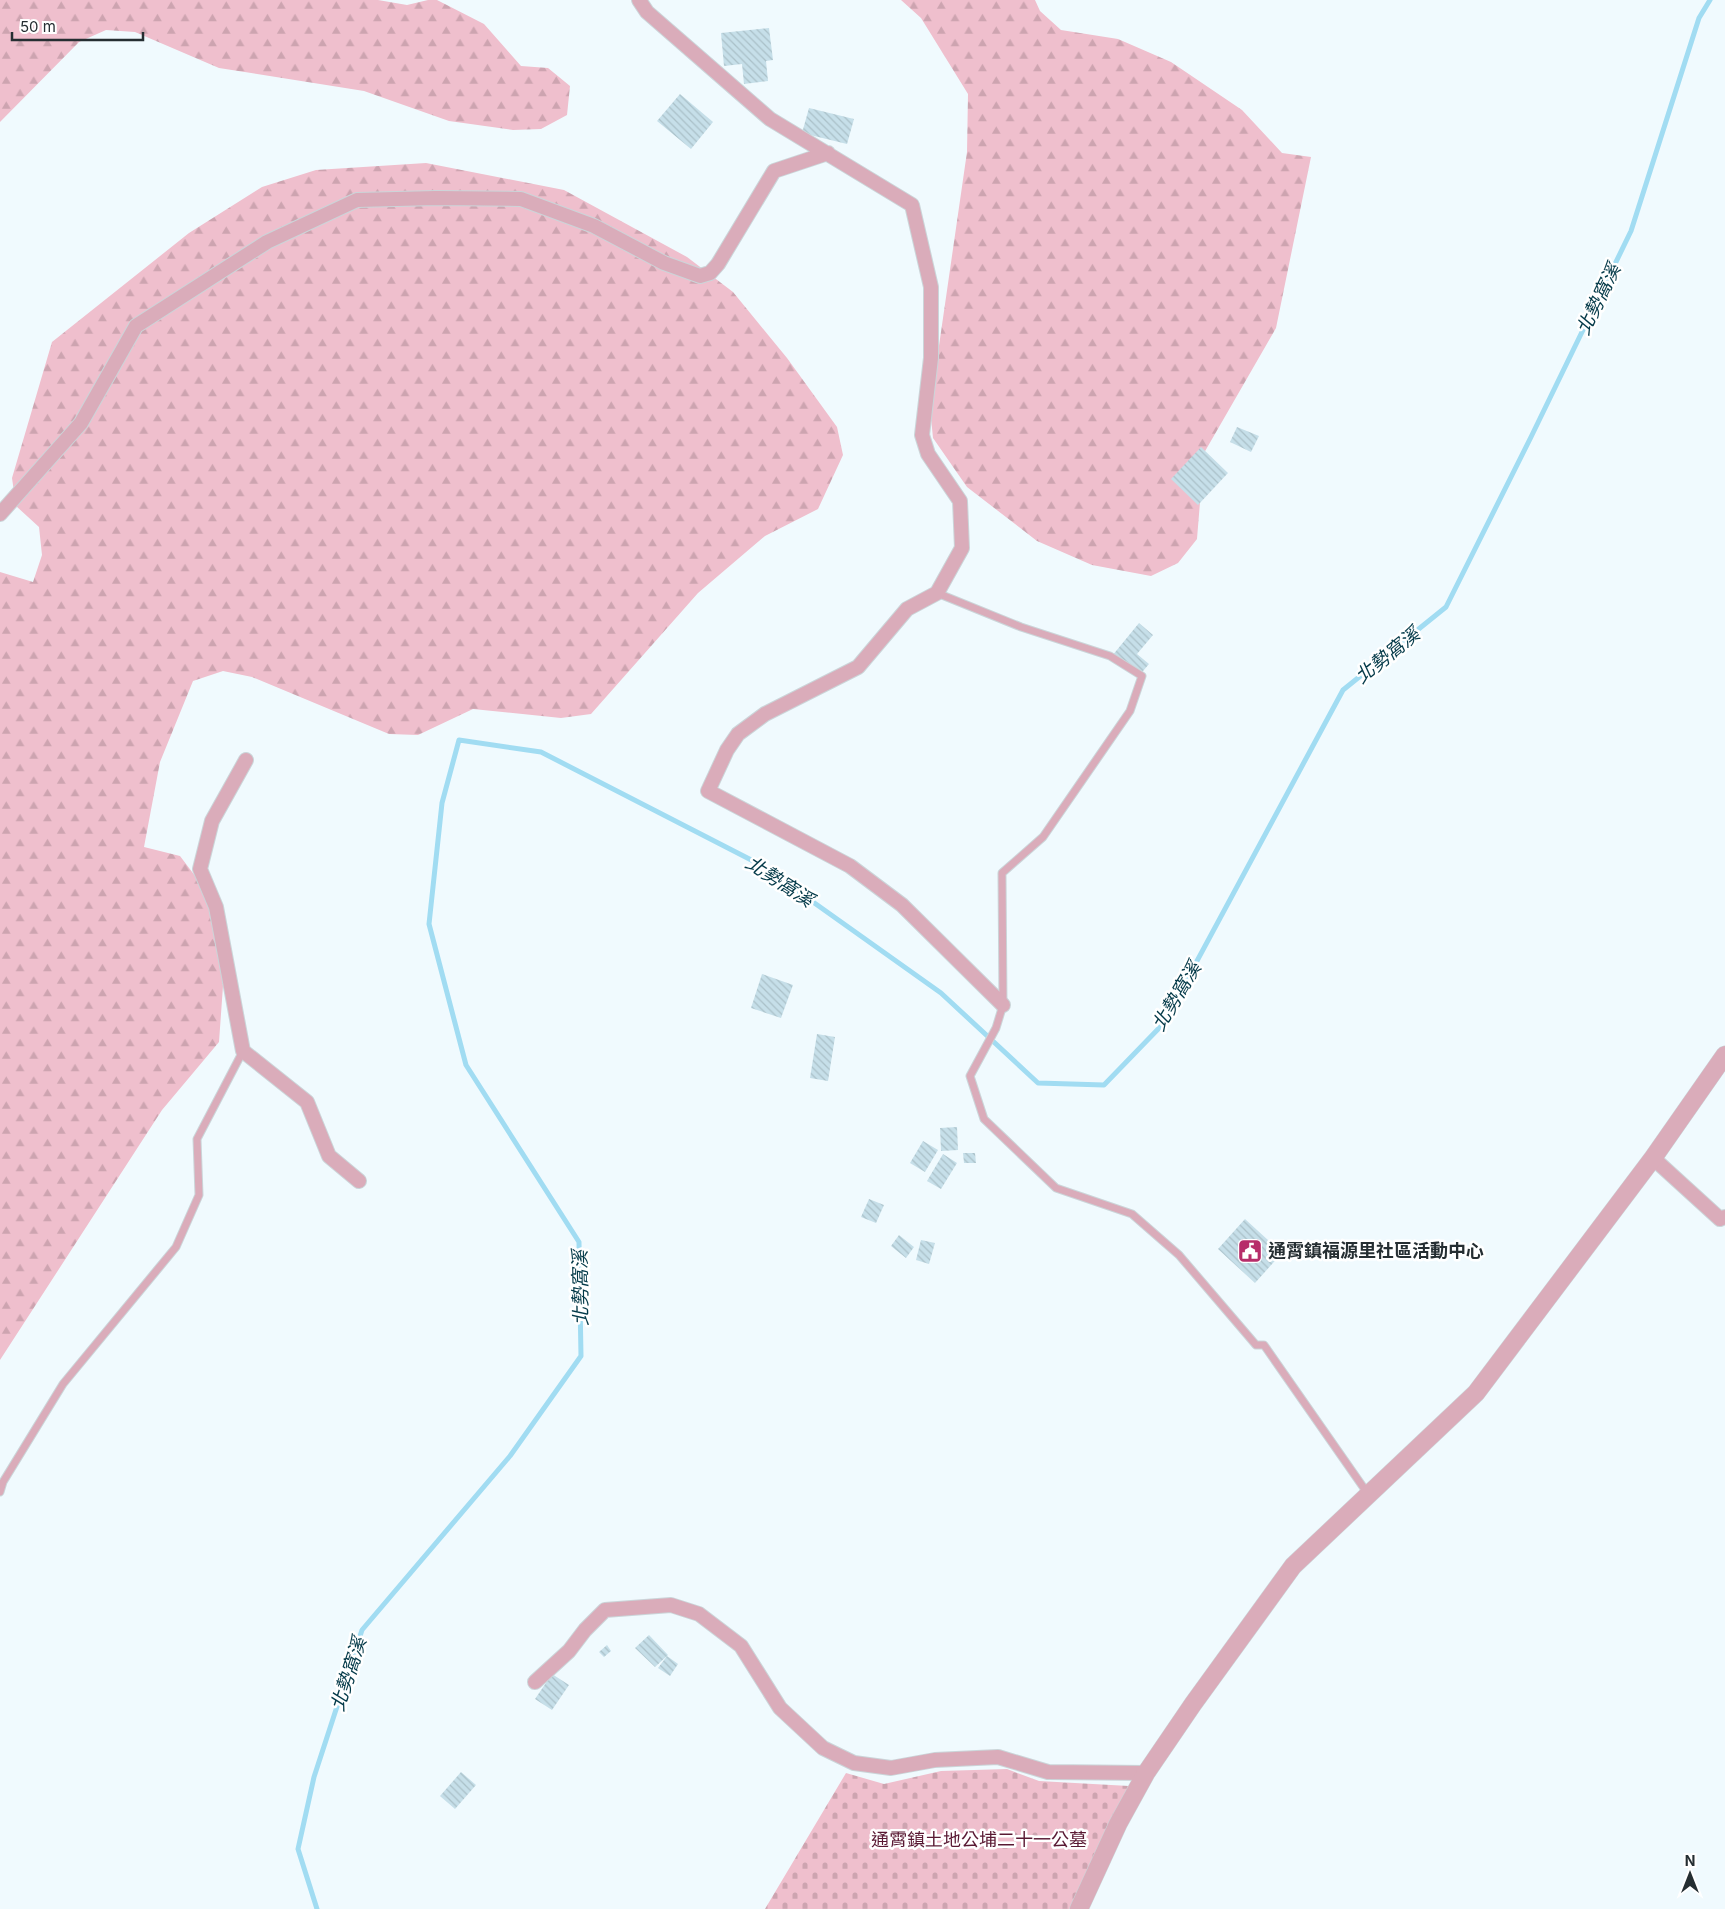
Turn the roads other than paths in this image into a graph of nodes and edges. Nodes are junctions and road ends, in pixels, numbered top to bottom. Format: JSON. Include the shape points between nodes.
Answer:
{"nodes":[{"id":1,"x":639,"y":0,"type":"edge"},
{"id":2,"x":828,"y":154,"type":"junction"},
{"id":3,"x":0,"y":514,"type":"edge"},
{"id":4,"x":937,"y":593,"type":"junction"},
{"id":5,"x":246,"y":760,"type":"dead end"},
{"id":6,"x":1003,"y":1005,"type":"junction"},
{"id":7,"x":243,"y":1051,"type":"junction"},
{"id":8,"x":1725,"y":1055,"type":"edge"},
{"id":9,"x":1653,"y":1158,"type":"junction"},
{"id":10,"x":359,"y":1181,"type":"dead end"},
{"id":11,"x":1725,"y":1217,"type":"edge"},
{"id":12,"x":0,"y":1492,"type":"edge"},
{"id":13,"x":1368,"y":1495,"type":"junction"},
{"id":14,"x":534,"y":1682,"type":"dead end"},
{"id":15,"x":1146,"y":1773,"type":"junction"},
{"id":16,"x":1079,"y":1909,"type":"edge"}],
"edges":[{"from":1,"to":2,"type":"street","via":[[647,12],[770,119]]},
{"from":2,"to":3,"type":"street","via":[[774,171],[718,264],[710,273],[700,276],[664,263],[594,226],[521,199],[357,200],[267,242],[136,326],[81,423]]},
{"from":2,"to":4,"type":"street","via":[[912,205],[931,287],[931,358],[922,435],[928,454],[960,501],[962,548]]},
{"from":4,"to":6,"type":"lane","via":[[1021,627],[1110,656],[1142,676],[1130,711],[1043,837],[1002,873]]},
{"from":4,"to":6,"type":"street","via":[[907,609],[858,667],[766,714],[738,734],[708,791],[850,866],[902,905]]},
{"from":5,"to":7,"type":"street","via":[[212,820],[200,869],[216,907]]},
{"from":6,"to":13,"type":"lane","via":[[996,1028],[970,1076],[984,1119],[1056,1188],[1132,1214],[1179,1255],[1256,1346],[1264,1345]]},
{"from":7,"to":10,"type":"street","via":[[307,1102],[329,1156]]},
{"from":7,"to":12,"type":"lane","via":[[197,1139],[199,1195],[176,1247],[63,1384]]},
{"from":8,"to":9,"type":"street"},
{"from":9,"to":11,"type":"street","via":[[1720,1219]]},
{"from":9,"to":13,"type":"street","via":[[1476,1393]]},
{"from":13,"to":15,"type":"street","via":[[1292,1566]]},
{"from":14,"to":15,"type":"street","via":[[569,1651],[605,1610],[671,1605],[699,1614],[741,1646],[780,1708],[823,1748],[854,1763],[891,1768],[935,1760],[998,1757],[1048,1772]]},
{"from":15,"to":16,"type":"street","via":[[1118,1824]]}]}
